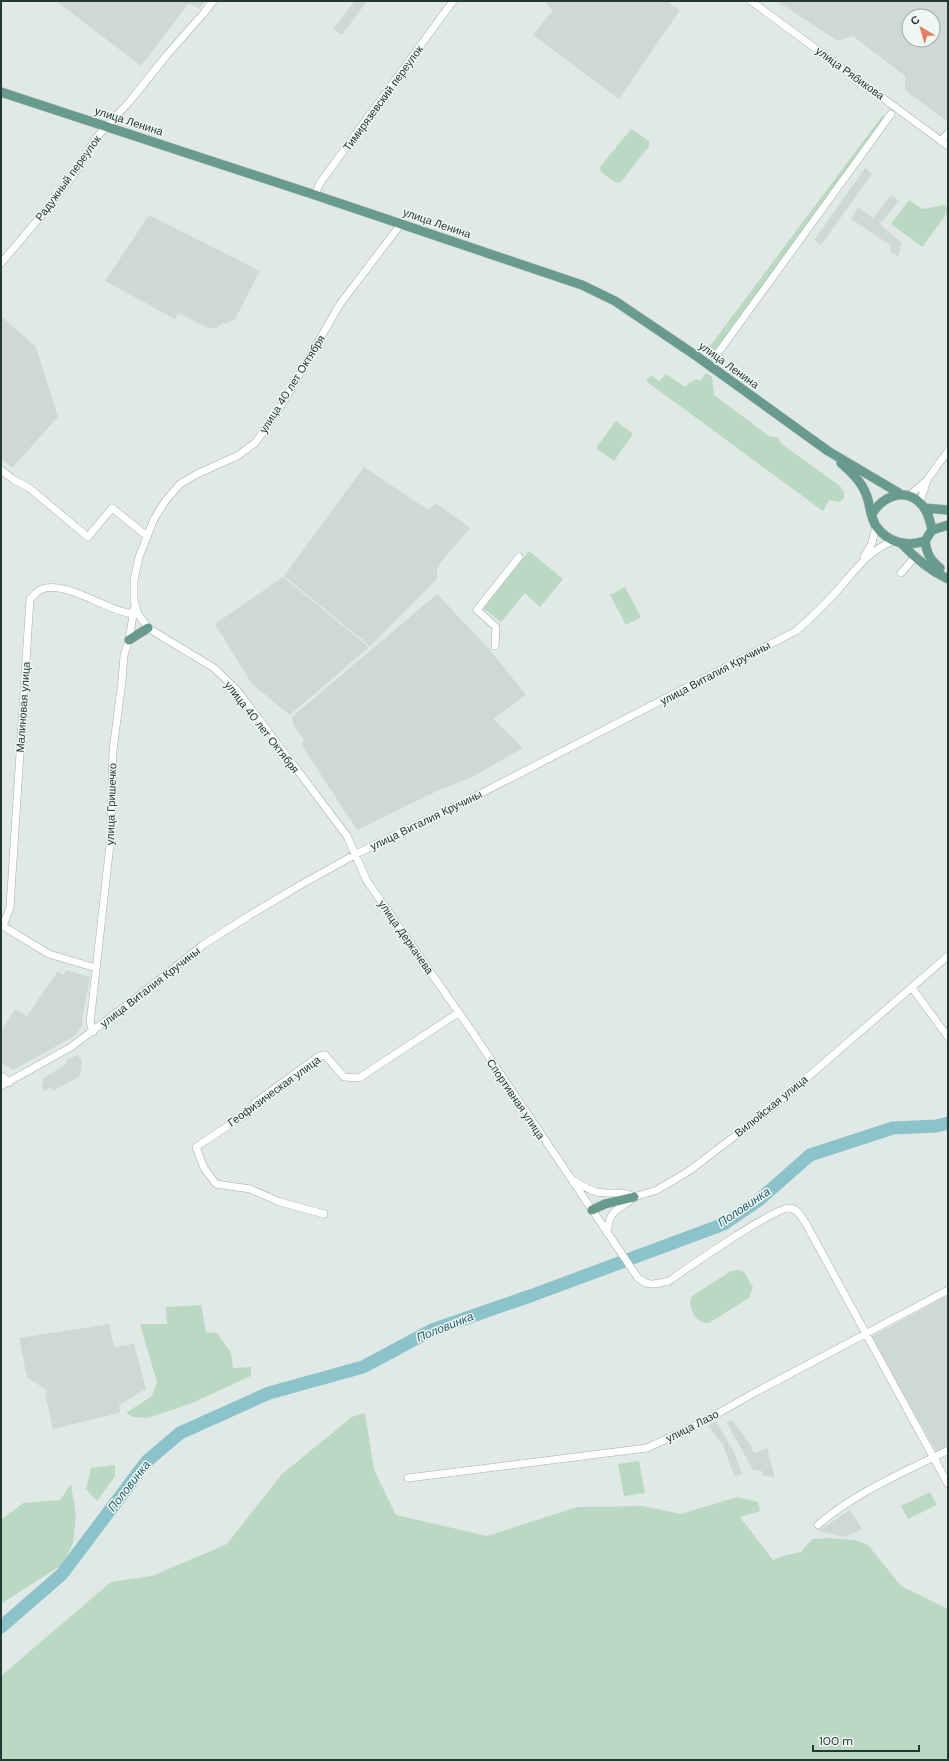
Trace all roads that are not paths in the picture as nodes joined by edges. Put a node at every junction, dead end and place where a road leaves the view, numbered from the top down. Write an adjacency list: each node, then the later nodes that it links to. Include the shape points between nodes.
1 (212, 1): 6 (street, Радужный переулок)
2 (453, 1): 10 (street, Тимирязевский переулок, via 320,184)
3 (751, 1): 8 (street, улица Рябикова)
4 (1, 92): 6 (main road, улица Ленина)
5 (890, 114): 13 (street)
6 (106, 127): 10 (main road, улица Ленина); 12 (street, Радужный переулок, via 96,138 72,177)
7 (948, 133): 8 (street)
8 (942, 141): 9 (street, улица Рябикова)
9 (948, 146)
10 (315, 195): 11 (main road, улица Ленина)
11 (401, 224): 14 (main road, улица Ленина, via 582,285 615,301); 25 (street, улица 40 лет Октября, via 340,304 281,406 256,442 239,455 180,484 162,506)
12 (1, 263)
13 (715, 357)
14 (828, 451): 18 (main road, улица Ленина); 21 (main road, улица Ленина, via 857,477 866,493)
15 (948, 451): 17 (street)
16 (1, 470): 25 (street, via 28,487 88,537 112,508)
17 (927, 480): 18 (street); 19 (street)
18 (904, 494): 19 (main road); 21 (main road, via 882,501)
19 (922, 505): 20 (main road); 24 (main road)
20 (948, 510)
21 (872, 514): 23 (main road)
22 (948, 525): 24 (main road)
23 (876, 526): 27 (main road); 30 (street, улица Виталия Кручины, via 872,543)
24 (932, 530): 26 (main road)
25 (147, 536): 32 (street, улица 40 лет Октября, via 134,580)
26 (925, 541): 27 (main road, via 916,544); 29 (main road, via 932,562 948,579)
27 (898, 543): 29 (main road); 30 (street, улица Виталия Кручины, via 879,548)
28 (519, 557): 36 (street, via 477,610 496,627)
29 (915, 557): 31 (street)
30 (857, 568): 37 (street, улица Виталия Кручины, via 796,631 478,795)
31 (901, 573)
32 (134, 600): 33 (street, улица Гришечко); 34 (street, улица 40 лет Октября, via 138,614)
33 (133, 614): 35 (street, улица Гришечко); 38 (street, Малиновая улица, via 121,612 56,587 40,589 30,599 10,907)
34 (148, 628): 35 (main road); 37 (street, улица 40 лет Октября, via 214,668 237,690 347,836)
35 (129, 640): 40 (street, улица Гришечко, via 124,655 113,750 112,828)
36 (495, 646)
37 (356, 854): 42 (street, улица Деркачева, via 367,881); 43 (street, улица Виталия Кручины, via 203,945)
38 (2, 926): 40 (street, Малиновая улица, via 49,954)
39 (948, 956): 41 (street, Вилюйская улица)
40 (96, 968): 43 (street, улица Гришечко, via 90,1022)
41 (912, 988): 44 (street); 49 (street, Вилюйская улица, via 773,1107 689,1171 657,1190)
42 (460, 1016): 48 (street, Спортивная улица); 51 (street, Геофизическая улица, via 359,1078 344,1077 325,1055 319,1056 256,1102 249,1112 196,1147 204,1168 216,1184 250,1188 280,1202)
43 (93, 1032): 46 (street, улица Виталия Кручины)
44 (948, 1037)
45 (1, 1076): 46 (street)
46 (10, 1082): 47 (street, улица Виталия Кручины)
47 (1, 1086)
48 (572, 1180): 49 (street, Вилюйская улица, via 594,1191 610,1194 624,1192); 50 (street, Спортивная улица)
49 (634, 1197): 50 (main road); 52 (street, via 616,1209 609,1220)
50 (592, 1210): 52 (street, Спортивная улица)
51 (324, 1214)
52 (609, 1235): 54 (street, Спортивная улица, via 638,1278 645,1284 653,1285 669,1281 762,1219 783,1208 794,1209 805,1222)
53 (948, 1290): 54 (street, улица Лазо)
54 (866, 1333): 56 (street); 57 (street, улица Лазо, via 701,1423 647,1448)
55 (948, 1450): 56 (street)
56 (934, 1458): 58 (street); 59 (street, via 849,1501)
57 (408, 1478)
58 (948, 1484)
59 (818, 1524)

